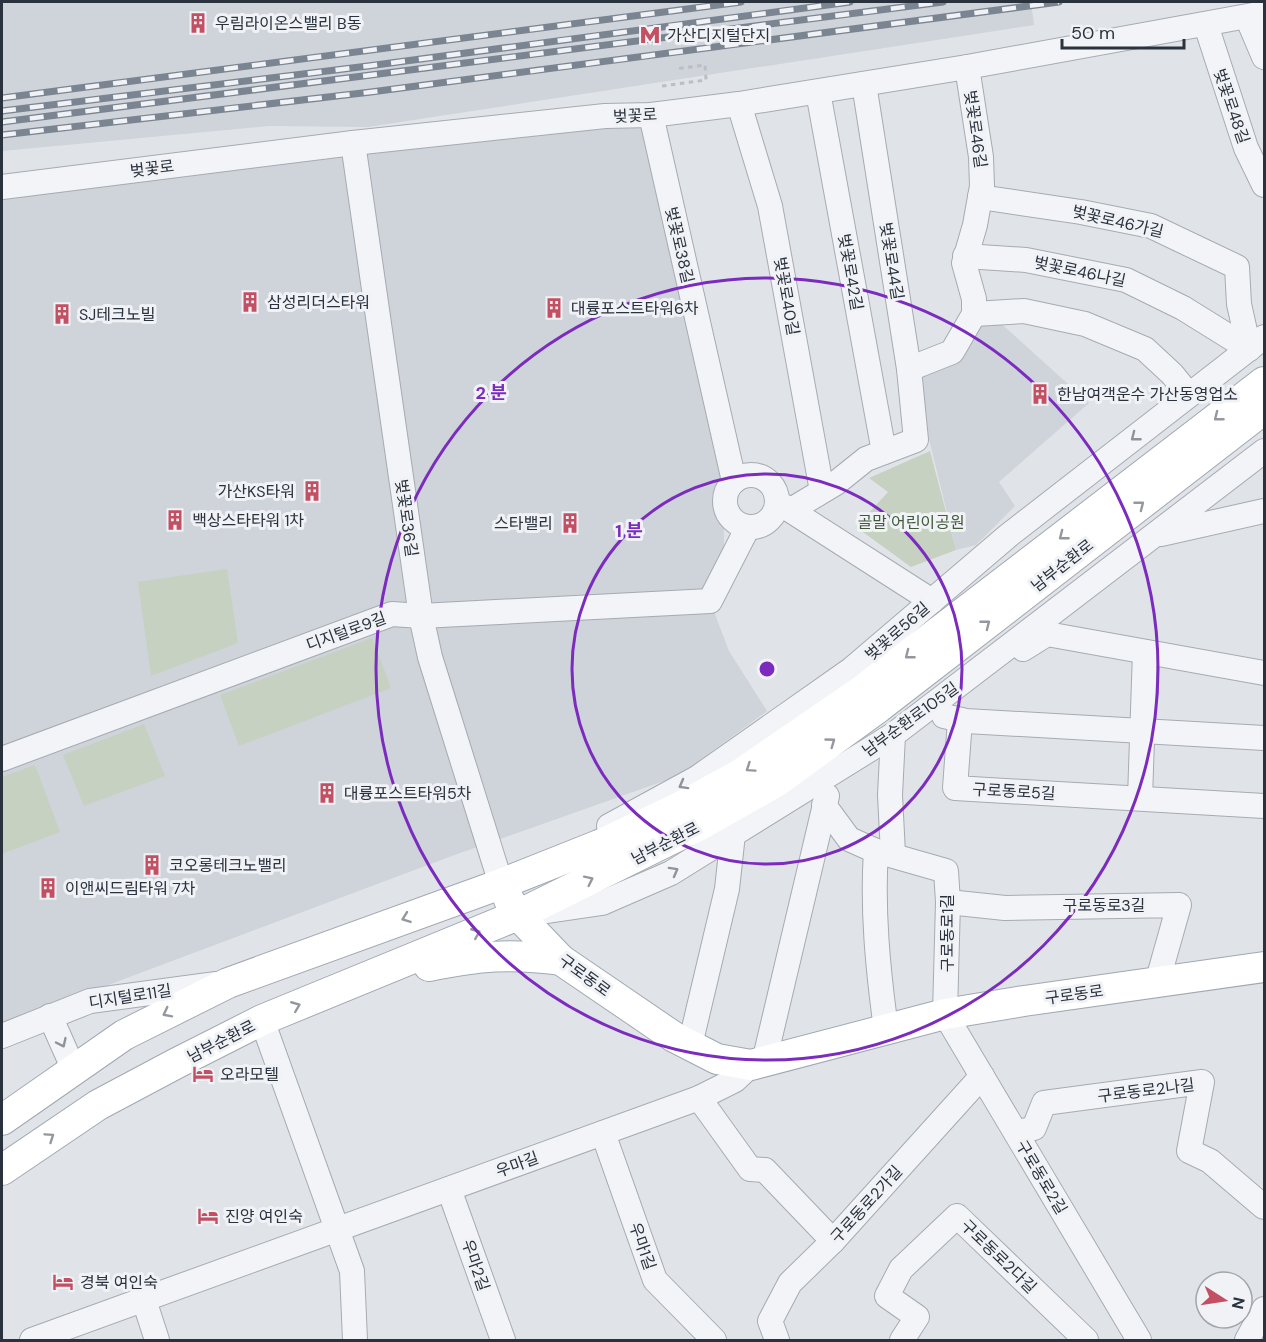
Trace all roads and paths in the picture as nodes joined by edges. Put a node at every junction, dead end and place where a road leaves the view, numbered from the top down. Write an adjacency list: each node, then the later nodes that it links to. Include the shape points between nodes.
1 (1256, 15): 2 (street, 벚꽃로); 3 (street)
2 (1206, 25): 4 (street, 벚꽃로); 12 (street, 벚꽃로48길, via 1246,148)
3 (1264, 57)
4 (967, 67): 6 (street, 벚꽃로); 14 (street, 벚꽃로46길, via 981,157)
5 (675, 69): 7 (path, via 705,65 706,80)
6 (864, 84): 8 (street, 벚꽃로); 18 (street, 벚꽃로44길)
7 (662, 86)
8 (818, 92): 9 (street, 벚꽃로); 23 (street, 벚꽃로42길)
9 (740, 104): 10 (street, 벚꽃로); 25 (street, 벚꽃로40길, via 770,206)
10 (651, 115): 11 (street, 벚꽃로, via 605,116); 24 (street, 벚꽃로38길)
11 (353, 143): 13 (street, 벚꽃로); 31 (street, 벚꽃로36길)
12 (1264, 185)
13 (2, 187)
14 (980, 197): 15 (street, 벚꽃로46길); 17 (street, 벚꽃로46가길, via 1151,226 1237,267 1239,304)
15 (965, 256): 16 (street, 벚꽃로46길); 17 (street, 벚꽃로46나길, via 1026,260 1126,280)
16 (974, 314): 18 (street, via 952,352); 20 (street, via 1024,311 1085,324 1145,349)
17 (1257, 343): 20 (street, 벚꽃로56길)
18 (909, 369): 23 (street, 벚꽃로44길, via 916,440)
19 (1264, 382): 47 (main road, 남부순환로, one-way to 47, via 864,689 739,775 599,845)
20 (1189, 396): 30 (street, 벚꽃로56길, one-way to 30, via 1005,527)
21 (1264, 409): 49 (main road, 남부순환로, one-way to 21, via 700,825 776,782)
22 (1264, 451): 29 (street, 남부순환로105길)
23 (884, 452): 25 (street, via 866,459)
24 (734, 480): 26 (street, via 750,474 759,476 772,486); 28 (street, 벚꽃로38길, via 726,494 726,510 736,523)
25 (822, 491): 26 (street)
26 (784, 506): 28 (street, via 775,510 765,524); 30 (street)
27 (1264, 511): 29 (street)
28 (748, 527): 31 (street, 디지털로9길, via 710,601)
29 (1154, 536): 34 (street, 남부순환로105길)
30 (932, 601): 47 (street, 벚꽃로56길, one-way to 47, via 852,669 697,778)
31 (421, 616): 40 (street, 디지털로9길, via 392,614 365,622); 47 (street, 벚꽃로36길, via 430,657)
32 (1145, 651): 33 (street); 34 (street, via 1047,633 993,672 982,678); 37 (street)
33 (1264, 673)
34 (972, 674): 35 (street, 남부순환로105길)
35 (923, 712): 36 (street); 38 (street, 남부순환로105길)
36 (960, 720): 37 (street); 42 (street, 구로동로5길, via 956,788)
37 (1142, 731): 39 (street); 42 (street)
38 (893, 735): 41 (street, 남부순환로105길); 46 (street)
39 (1264, 738)
40 (2, 759)
41 (832, 773): 43 (street); 45 (street, 남부순환로105길)
42 (1140, 798): 44 (street, 구로동로5길)
43 (824, 805): 46 (street, 구로동로1길, via 849,839); 61 (street)
44 (1264, 806)
45 (733, 834): 49 (street, 남부순환로105길, one-way to 45, via 602,903 671,873); 60 (street, via 727,889)
46 (885, 852): 48 (street, 구로동로1길, via 946,871); 58 (street, via 874,879 877,962)
47 (501, 884): 49 (main road, 구로동로); 54 (main road, 남부순환로, one-way to 54)
48 (948, 902): 53 (street, 구로동로3길, via 1005,908 1179,905); 55 (street, 구로동로1길)
49 (518, 915): 50 (main road, 구로동로); 52 (main road, 남부순환로, one-way to 49)
50 (561, 960): 52 (main road, via 488,955); 60 (main road, 구로동로)
51 (1264, 967): 53 (main road, 구로동로)
52 (359, 981): 57 (main road, 남부순환로, one-way to 52)
53 (1157, 982): 55 (main road, 구로동로)
54 (228, 983): 56 (street, 디지털로11길, via 90,1001); 62 (main road, 남부순환로, one-way to 62, via 124,1035)
55 (945, 1014): 58 (main road, 구로동로); 63 (street, 구로동로2길)
56 (50, 1016): 59 (street, 디지털로11길); 62 (street, one-way to 62)
57 (262, 1020): 68 (main road, 남부순환로, one-way to 57, via 98,1105); 71 (street)
58 (886, 1029): 61 (main road, 구로동로)
59 (2, 1036)
60 (690, 1045): 61 (main road, 구로동로, via 717,1059)
61 (757, 1064): 64 (street, 우마길, via 717,1092)
62 (75, 1070): 65 (main road, 남부순환로)
63 (982, 1076): 67 (street, 구로동로2길); 72 (street, 구로동로2가길)
64 (699, 1098): 66 (street, 우마길); 72 (street, via 750,1169 765,1170)
65 (2, 1120)
66 (603, 1133): 69 (street, 우마길); 80 (street, 우마1길, via 655,1280)
67 (1016, 1133): 70 (street, 구로동로2나길, via 1034,1128 1044,1103 1203,1082 1189,1151 1210,1161); 75 (street, 구로동로2길)
68 (2, 1170)
69 (449, 1189): 71 (street, 우마길); 79 (street, 우마2길)
70 (1264, 1207)
71 (335, 1230): 73 (street, 우마길); 78 (street, via 352,1271)
72 (832, 1241): 81 (street, 구로동로2가길, via 790,1283 770,1321)
73 (144, 1300): 76 (street, 우마길); 77 (street)
74 (1264, 1309): 84 (street)
75 (1133, 1338)
76 (32, 1341)
77 (157, 1341)
78 (355, 1341)
79 (503, 1341)
80 (714, 1341)
81 (777, 1341)
82 (902, 1341): 83 (street, 구로동로2다길, via 917,1317 887,1296 902,1269 957,1216)
83 (1086, 1341)
84 (1247, 1341)

